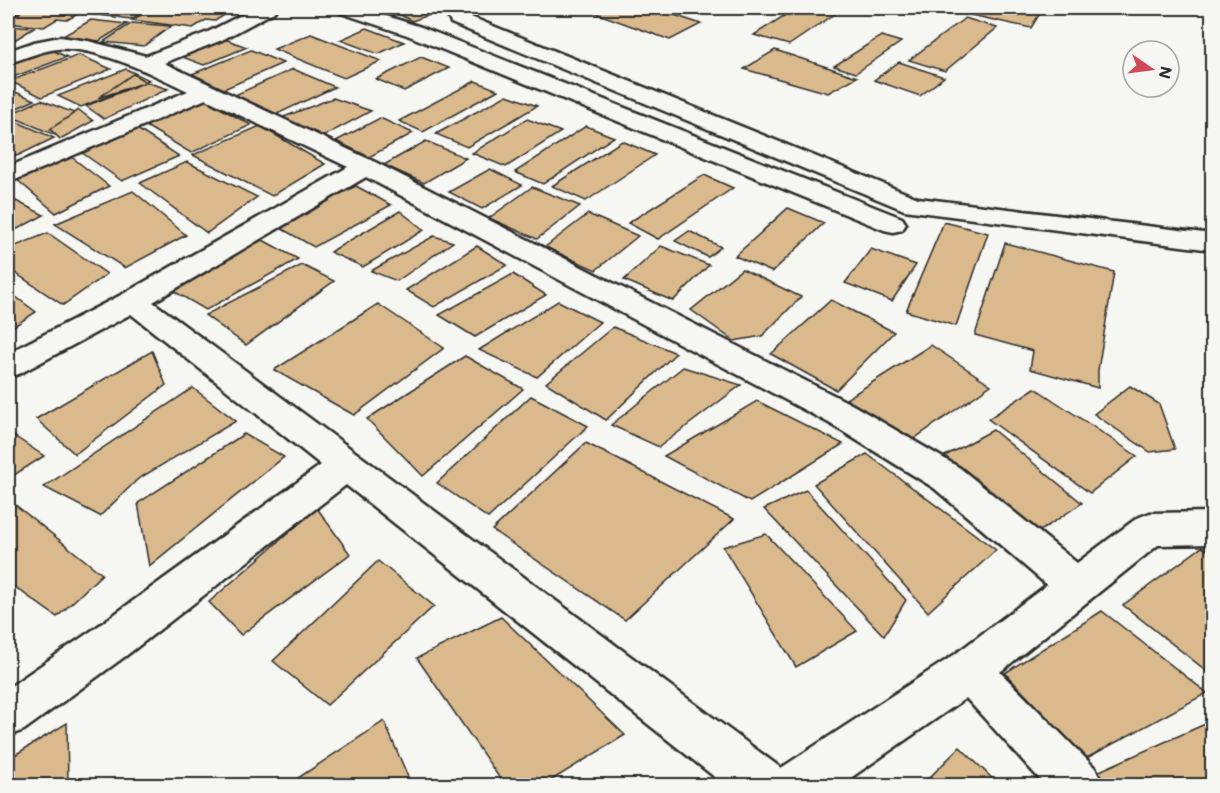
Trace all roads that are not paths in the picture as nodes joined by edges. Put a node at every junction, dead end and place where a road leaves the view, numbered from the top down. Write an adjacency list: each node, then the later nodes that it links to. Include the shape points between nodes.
1 (12, 8): 5 (street)
2 (268, 8): 7 (street, via 214,36)
3 (344, 8): 11 (street, via 414,31)
4 (453, 8): 12 (street, via 458,19 913,205)
5 (8, 10)
6 (8, 57): 7 (street, via 60,43)
7 (147, 63): 8 (street)
8 (206, 91): 9 (street); 10 (street)
9 (366, 167): 13 (street); 17 (street, via 841,414 947,478)
10 (8, 176)
11 (894, 224)
12 (1212, 242)
13 (133, 301): 14 (street); 15 (street)
14 (8, 366)
15 (347, 465): 19 (street); 20 (street)
16 (1212, 528): 17 (street, via 1150,529)
17 (1076, 586): 18 (street)
18 (969, 670): 21 (street); 22 (street)
19 (8, 714)
20 (765, 786)
21 (797, 786)
22 (1078, 786)

